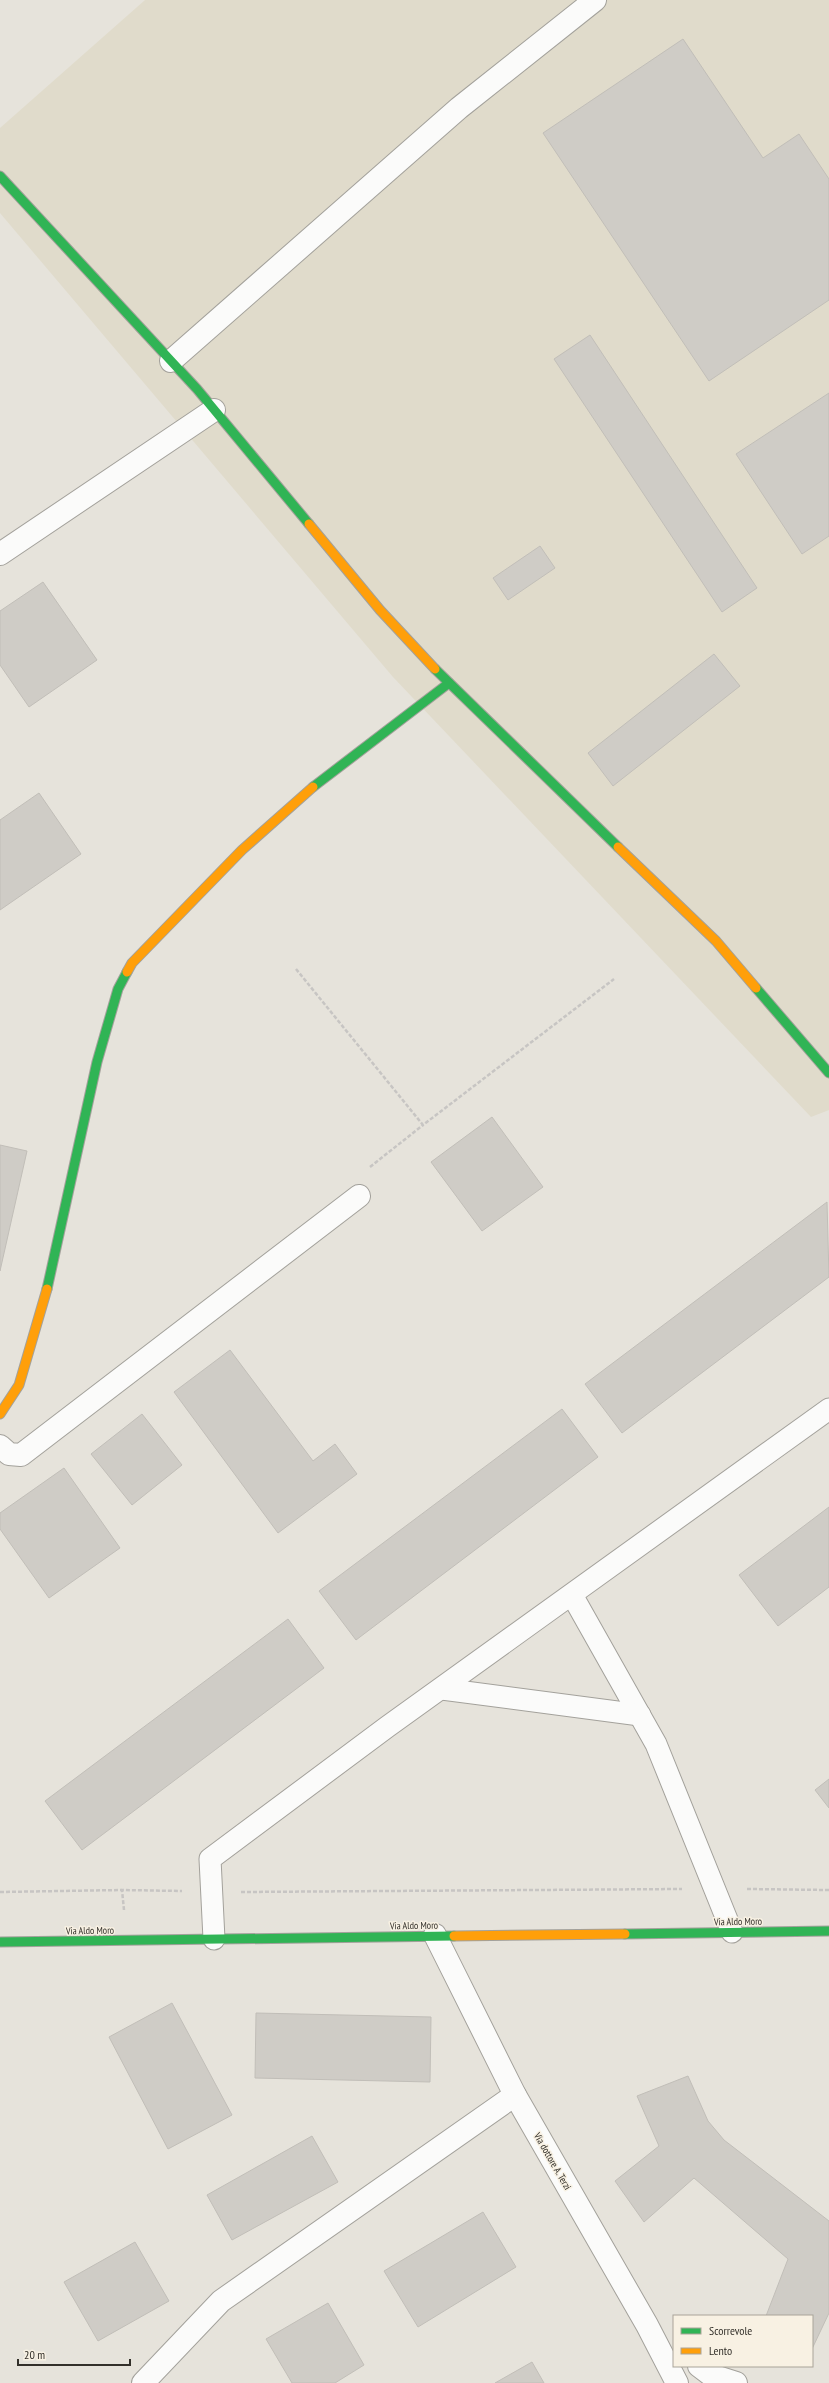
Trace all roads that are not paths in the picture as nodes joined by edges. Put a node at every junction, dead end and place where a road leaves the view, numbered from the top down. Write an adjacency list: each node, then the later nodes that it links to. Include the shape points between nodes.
1 (595, 0): 3 (street, via 459,108)
2 (0, 176): 3 (street)
3 (171, 361): 4 (street)
4 (214, 410): 5 (street); 6 (street, via 380,610)
5 (0, 554)
6 (449, 683): 7 (street, via 716,941); 10 (street, via 299,798 242,850 132,963 118,989 97,1062 42,1310 19,1385)
7 (829, 1073)
8 (359, 1196): 11 (street, via 22,1454 9,1454)
9 (829, 1409): 12 (lane)
10 (0, 1414)
11 (0, 1446)
12 (572, 1595): 13 (lane); 14 (lane)
13 (442, 1689): 14 (lane); 18 (lane, via 210,1859)
14 (640, 1715): 16 (lane, via 656,1744)
15 (829, 1931): 16 (street, Via Aldo Moro)
16 (732, 1932): 17 (street, Via Aldo Moro)
17 (434, 1935): 18 (street, Via Aldo Moro); 20 (street, Via dottore A. Terzi)
18 (214, 1939): 19 (street, Via Aldo Moro)
19 (0, 1942)
20 (515, 2095): 21 (street, Via dottore A. Terzi); 24 (street, via 221,2301)
21 (647, 2325): 22 (street); 25 (street, Via dottore A. Terzi)
22 (673, 2345)
23 (701, 2367): 26 (street, via 711,2375)
24 (143, 2383)
25 (677, 2383)
26 (736, 2383)

